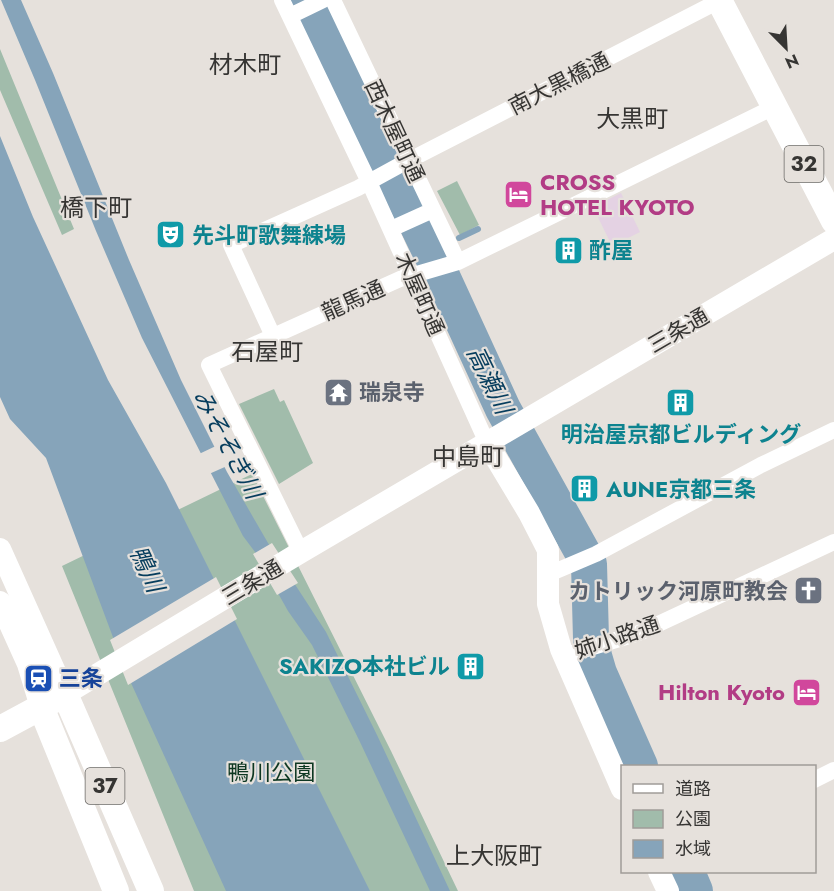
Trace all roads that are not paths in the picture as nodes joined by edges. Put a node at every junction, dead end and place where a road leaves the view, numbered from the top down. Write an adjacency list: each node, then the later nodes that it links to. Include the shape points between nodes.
1 (282, 0): 4 (street, 木屋町通)
2 (326, 0): 4 (street); 6 (street, 西木屋町通)
3 (719, 1): 5 (main road, 32); 6 (street, 南大黒橋通)
4 (295, 14): 7 (street, 木屋町通)
5 (774, 106): 9 (main road, 32); 12 (street)
6 (405, 163): 7 (street, 南大黒橋通); 8 (street, 西木屋町通)
7 (376, 178): 10 (street, 木屋町通); 14 (street, via 231,245)
8 (428, 212): 10 (street); 12 (street, 西木屋町通)
9 (834, 222)
10 (397, 226): 13 (street, 木屋町通)
11 (834, 239): 16 (street, 三条通)
12 (453, 263): 13 (street, 龍馬通)
13 (419, 273): 14 (street, 龍馬通); 16 (street, 木屋町通)
14 (273, 336): 19 (street, 龍馬通, via 209,365)
15 (834, 430): 20 (street, via 760,465 596,554)
16 (495, 438): 19 (street, 三条通); 20 (street, 木屋町通, via 549,550)
17 (834, 542): 22 (street, 姉小路通, via 639,633)
18 (0, 549): 23 (street)
19 (295, 556): 23 (street, 三条通)
20 (549, 574): 22 (street, 木屋町通, via 548,604)
21 (0, 602): 24 (street, via 28,664)
22 (571, 653): 28 (street, 木屋町通)
23 (65, 694): 24 (main road, 三条通); 31 (main road, 37)
24 (41, 707): 25 (main road, 三条通); 30 (main road, 37)
25 (0, 729)
26 (834, 770): 27 (street)
27 (816, 779)
28 (621, 786)
29 (659, 873): 32 (street)
30 (116, 891)
31 (151, 891)
32 (668, 891)

